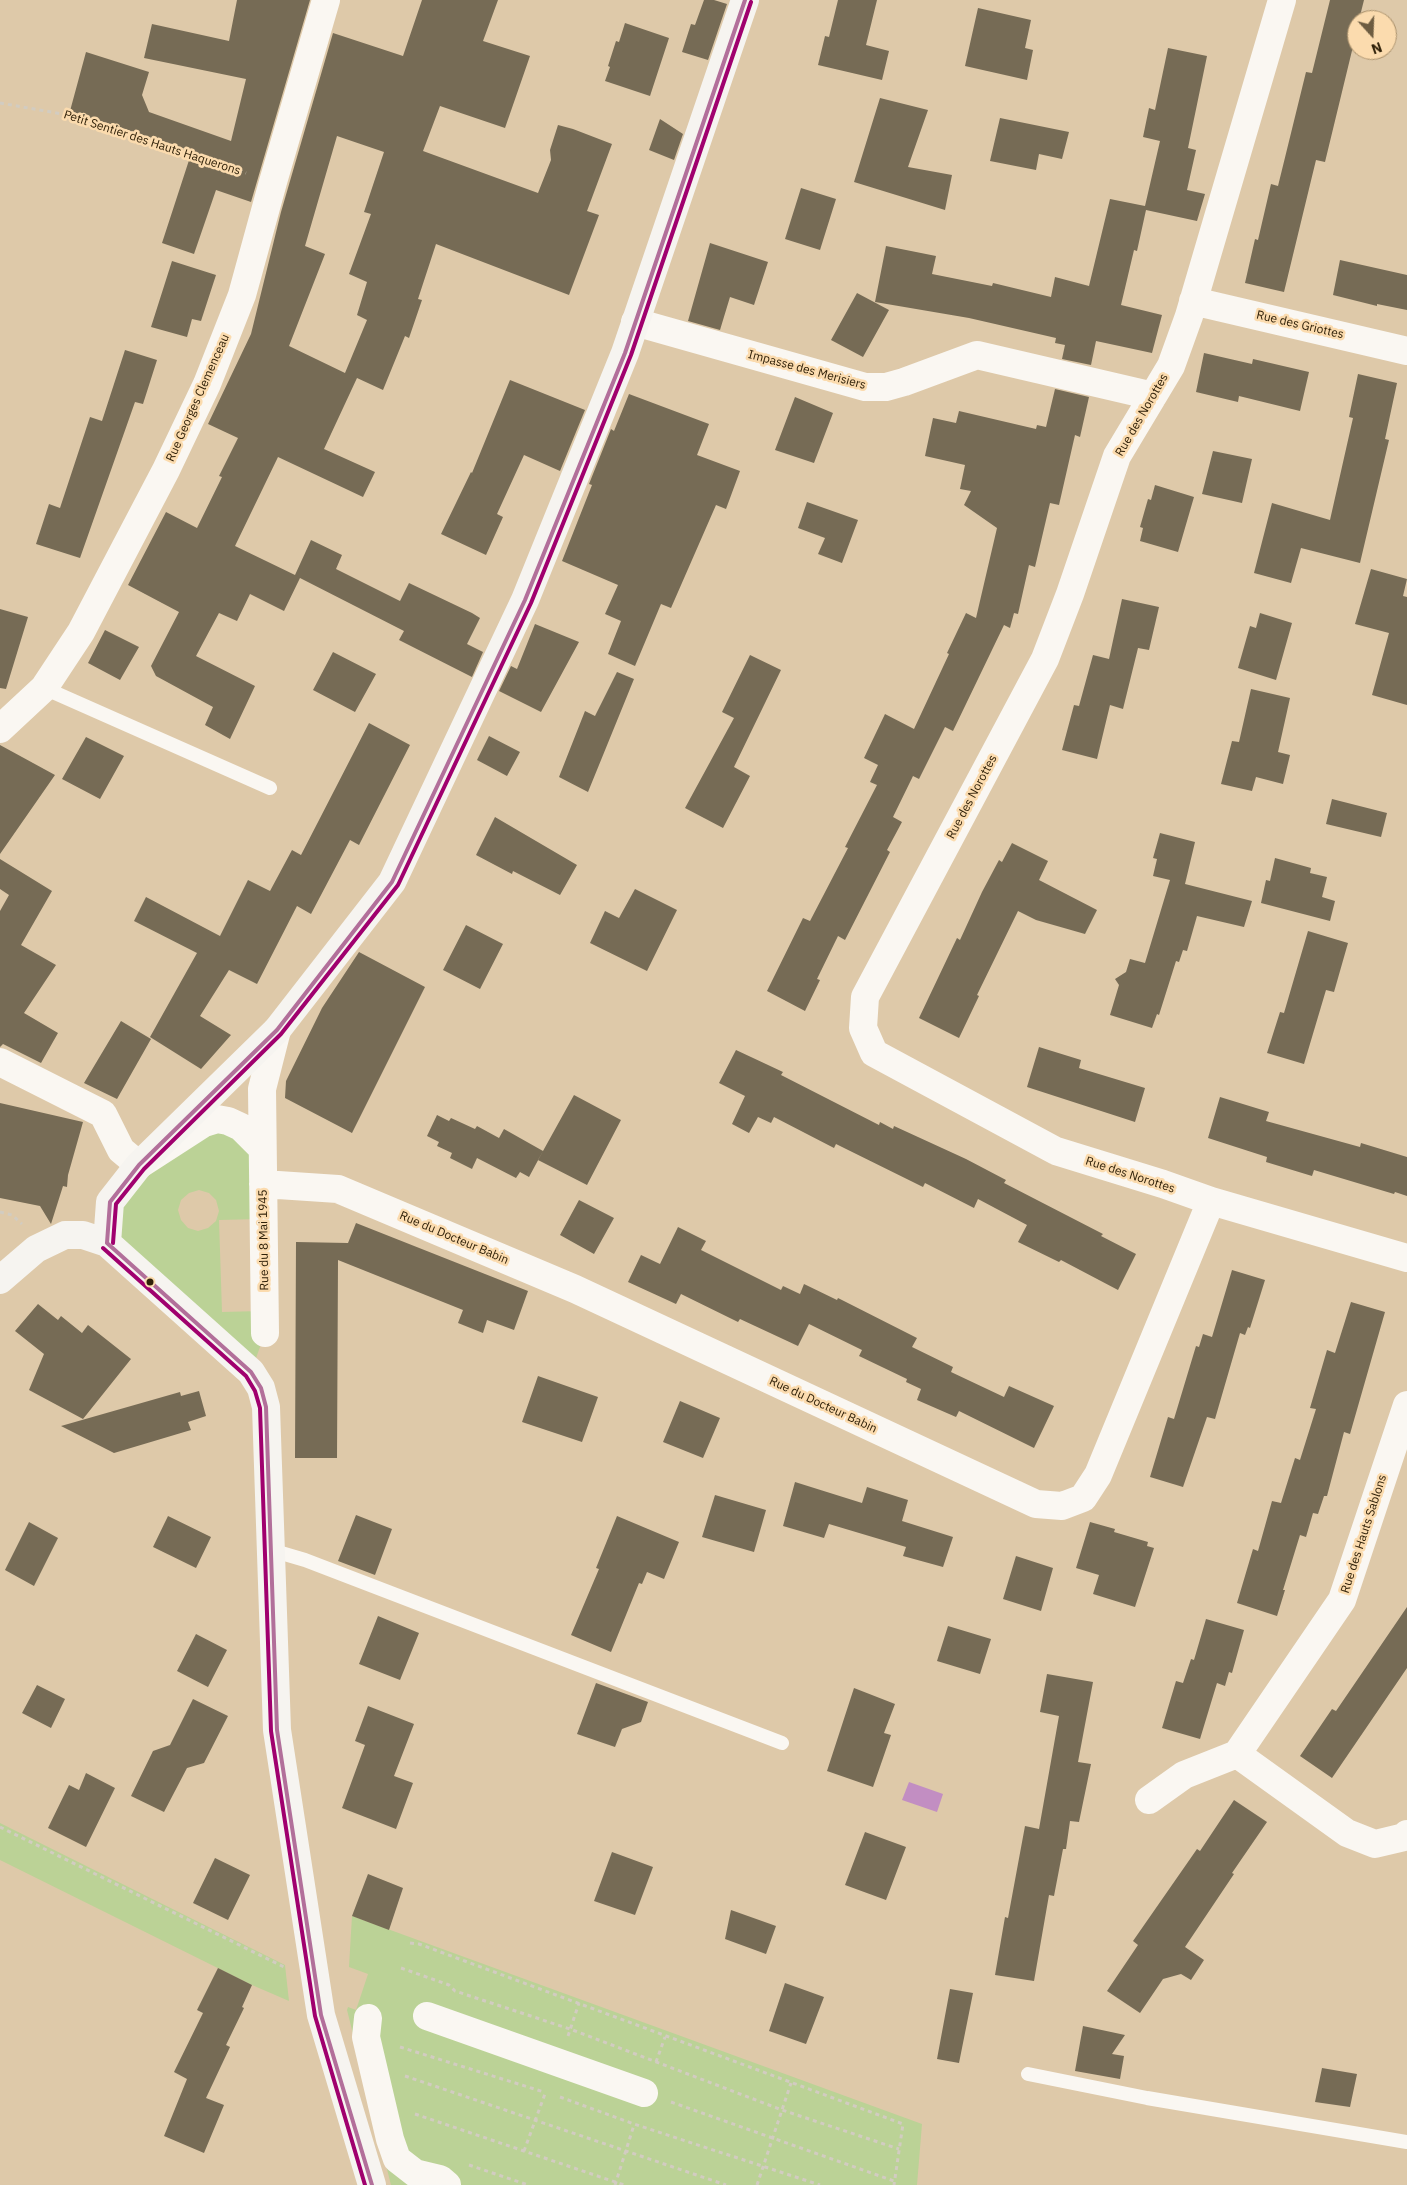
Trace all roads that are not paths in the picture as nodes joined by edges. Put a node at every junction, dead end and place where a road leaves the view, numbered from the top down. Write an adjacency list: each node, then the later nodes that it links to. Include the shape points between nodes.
1 (326, 0): 8 (street, Rue Georges Clemenceau, via 242,295 207,384 81,632)
2 (744, 0): 5 (street)
3 (1282, 0): 4 (street, Rue des Norottes)
4 (1192, 301): 6 (street, Rue des Griottes); 7 (street, Rue des Norottes, via 1171,366)
5 (635, 322): 7 (street, Impasse des Merisiers, via 865,387 886,387 904,382 977,355); 11 (street, via 525,600 392,882)
6 (1407, 351)
7 (1153, 396): 16 (street, Rue des Norottes, via 1117,456 1045,659 865,997 863,1028 874,1054 1056,1151)
8 (44, 688): 9 (street, Rue Georges Clemenceau); 10 (lane)
9 (0, 729)
10 (270, 788)
11 (277, 1030): 13 (street, Rue du 8 Mai 1945, via 262,1089); 14 (street)
12 (0, 1062): 14 (street, via 103,1114 121,1150)
13 (262, 1148): 14 (street, via 241,1127 228,1120 217,1119 204,1123); 15 (street, Rue du 8 Mai 1945)
14 (139, 1165): 17 (street, via 110,1202)
15 (263, 1184): 16 (street, Rue du Docteur Babin, via 338,1189 575,1289 1036,1504 1062,1506 1083,1498 1098,1475); 20 (street, Rue du 8 Mai 1945)
16 (1211, 1201): 18 (street, Rue des Norottes)
17 (107, 1243): 19 (street, via 83,1235 65,1236 36,1249); 22 (street, via 251,1372 261,1388 266,1407)
18 (1407, 1258)
19 (0, 1280)
20 (265, 1333)
21 (1407, 1405): 24 (street, Rue des Hauts Sablons, via 1342,1600)
22 (271, 1550): 23 (lane, via 305,1560); 32 (street, via 277,1730 321,2015)
23 (782, 1743)
24 (1237, 1754): 25 (street, via 1184,1774); 26 (street, via 1346,1833 1375,1844)
25 (1149, 1800)
26 (1407, 1834)
27 (427, 2016): 30 (street)
28 (367, 2027): 33 (street, via 372,2064 397,2159 415,2173 440,2179)
29 (1028, 2074): 31 (lane)
30 (644, 2093)
31 (1407, 2142)
32 (372, 2185)
33 (447, 2185)

